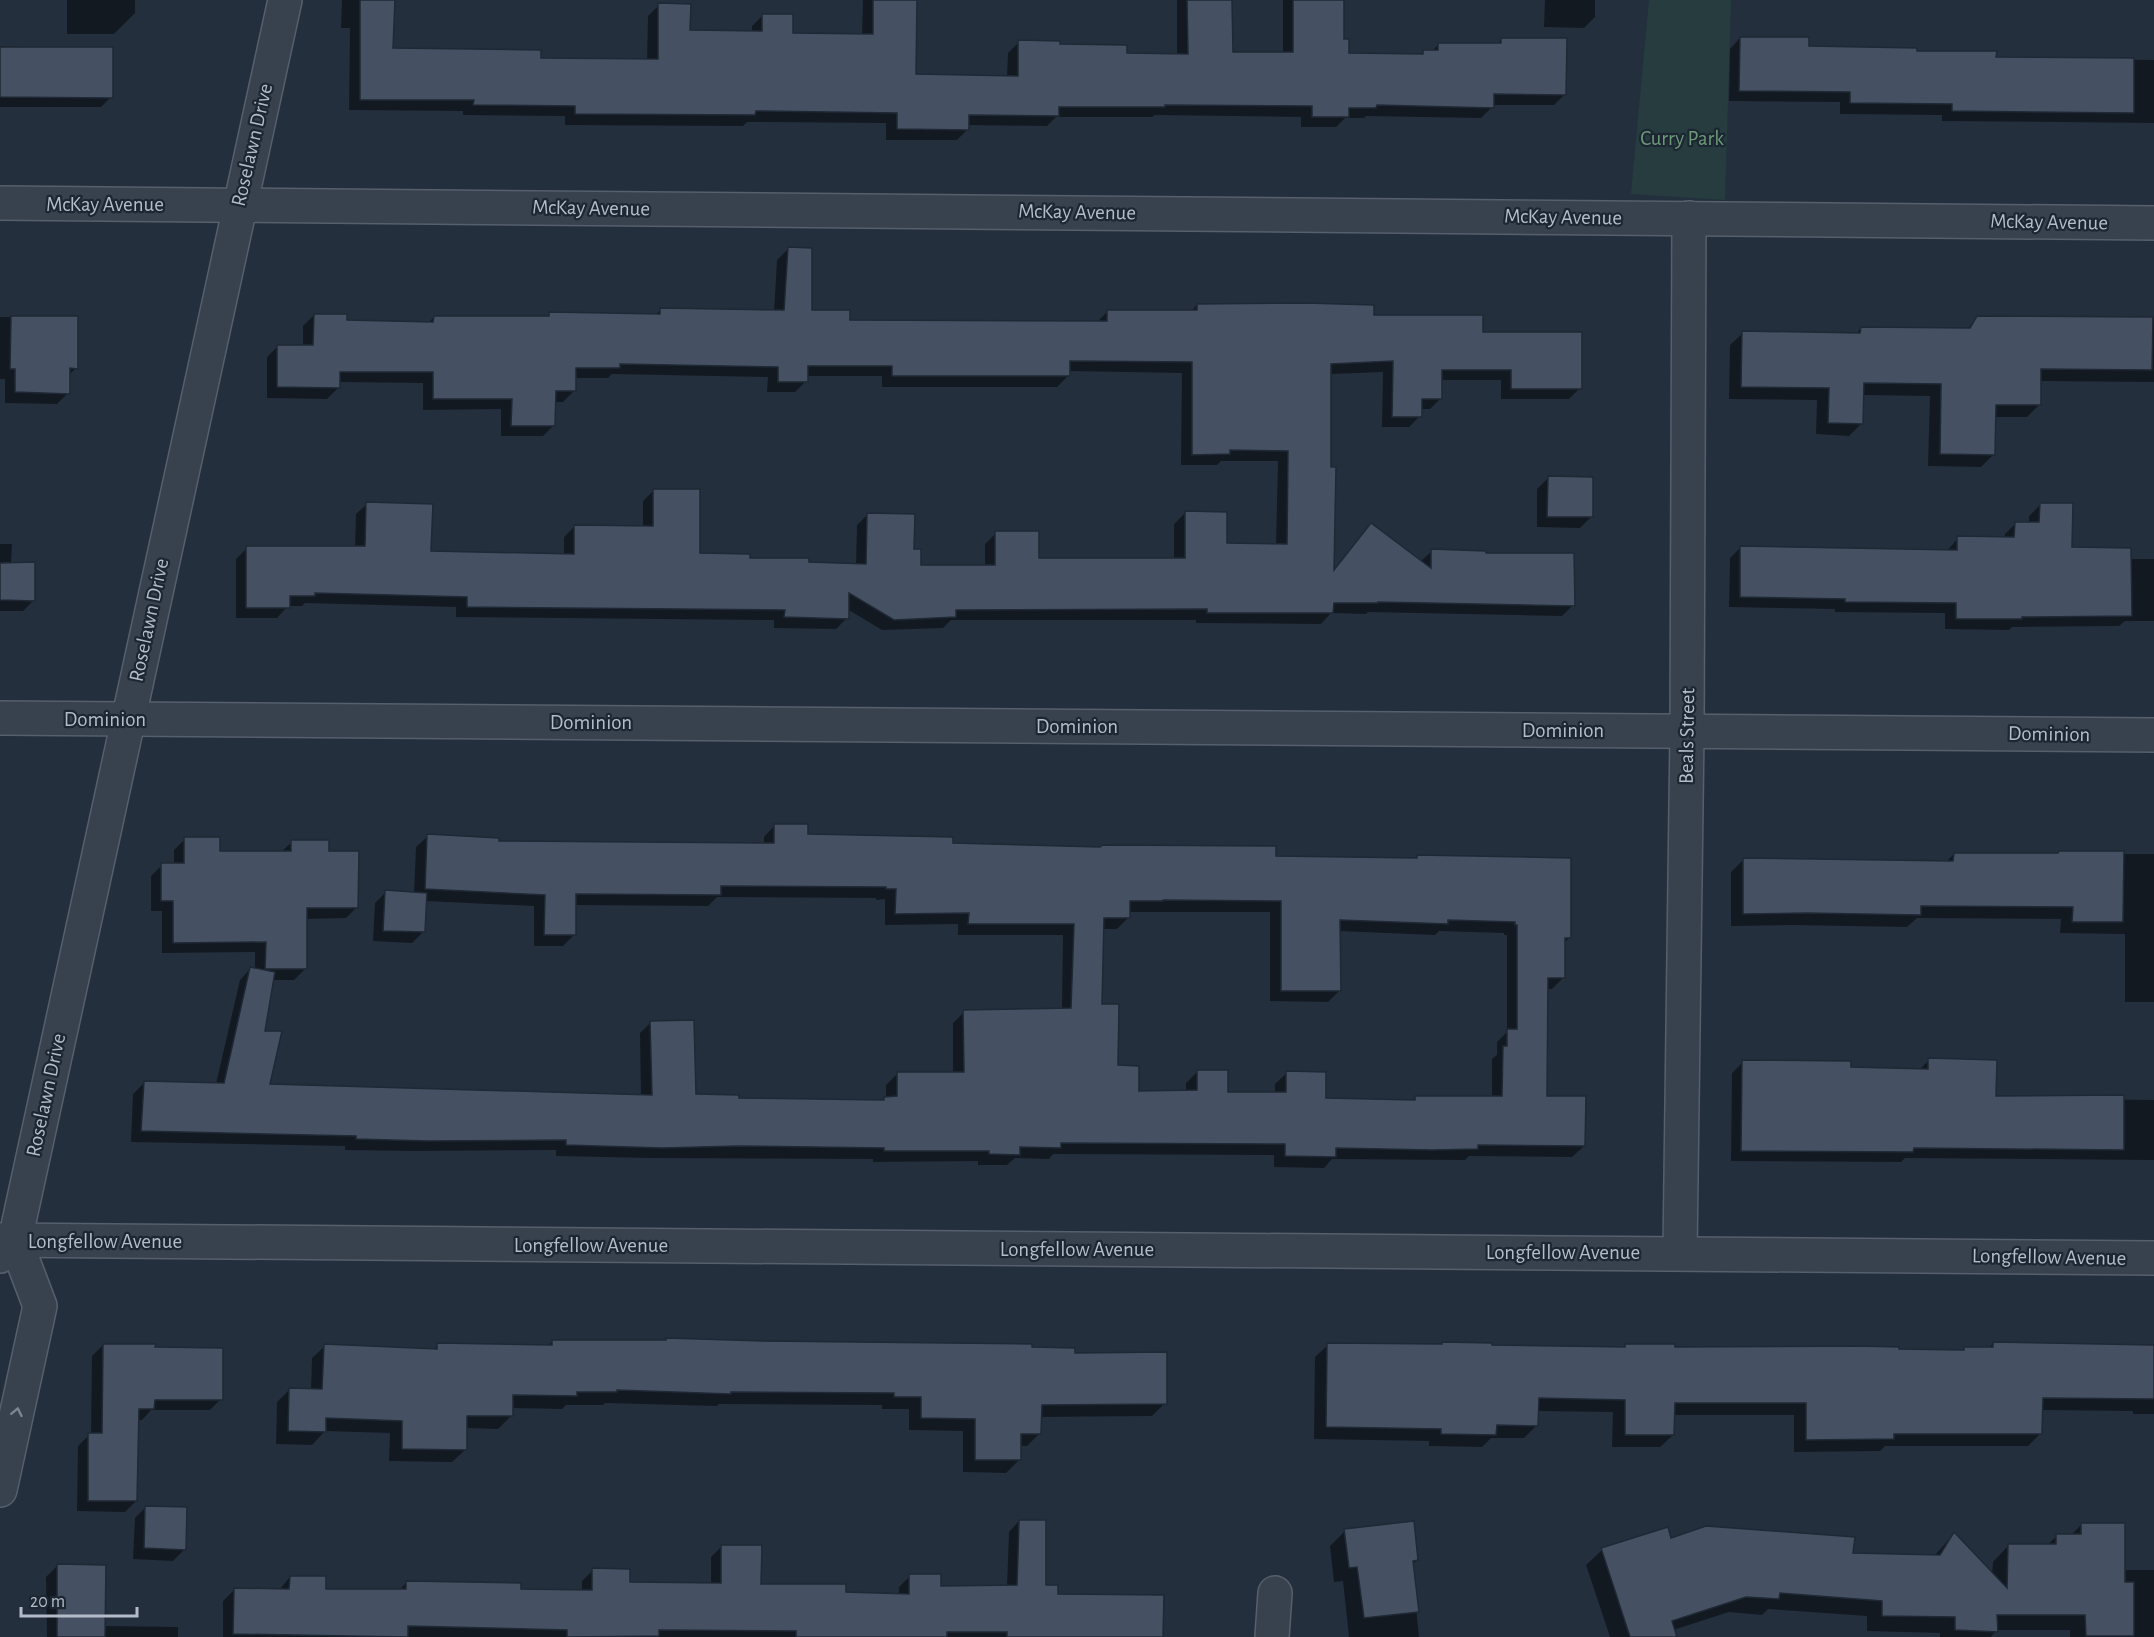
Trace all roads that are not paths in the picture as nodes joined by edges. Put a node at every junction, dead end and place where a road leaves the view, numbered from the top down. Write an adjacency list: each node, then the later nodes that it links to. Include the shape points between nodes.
1 (285, 0): 3 (street, Roselawn Drive)
2 (0, 203): 3 (street, McKay Avenue)
3 (239, 205): 4 (street, McKay Avenue); 7 (street, Roselawn Drive)
4 (1689, 218): 5 (street, McKay Avenue); 8 (street, Beals Street)
5 (2154, 223)
6 (0, 718): 7 (street, Dominion)
7 (127, 719): 8 (street, Dominion); 10 (street, Roselawn Drive)
8 (1687, 731): 9 (street, Dominion); 11 (street, Beals Street)
9 (2154, 735)
10 (5, 1246): 11 (street, Longfellow Avenue); 13 (street, one-way to 10, via 40,1306)
11 (1680, 1253): 12 (street, Longfellow Avenue)
12 (2154, 1258)
13 (0, 1490)
14 (1275, 1593): 15 (street)
15 (1272, 1637)

